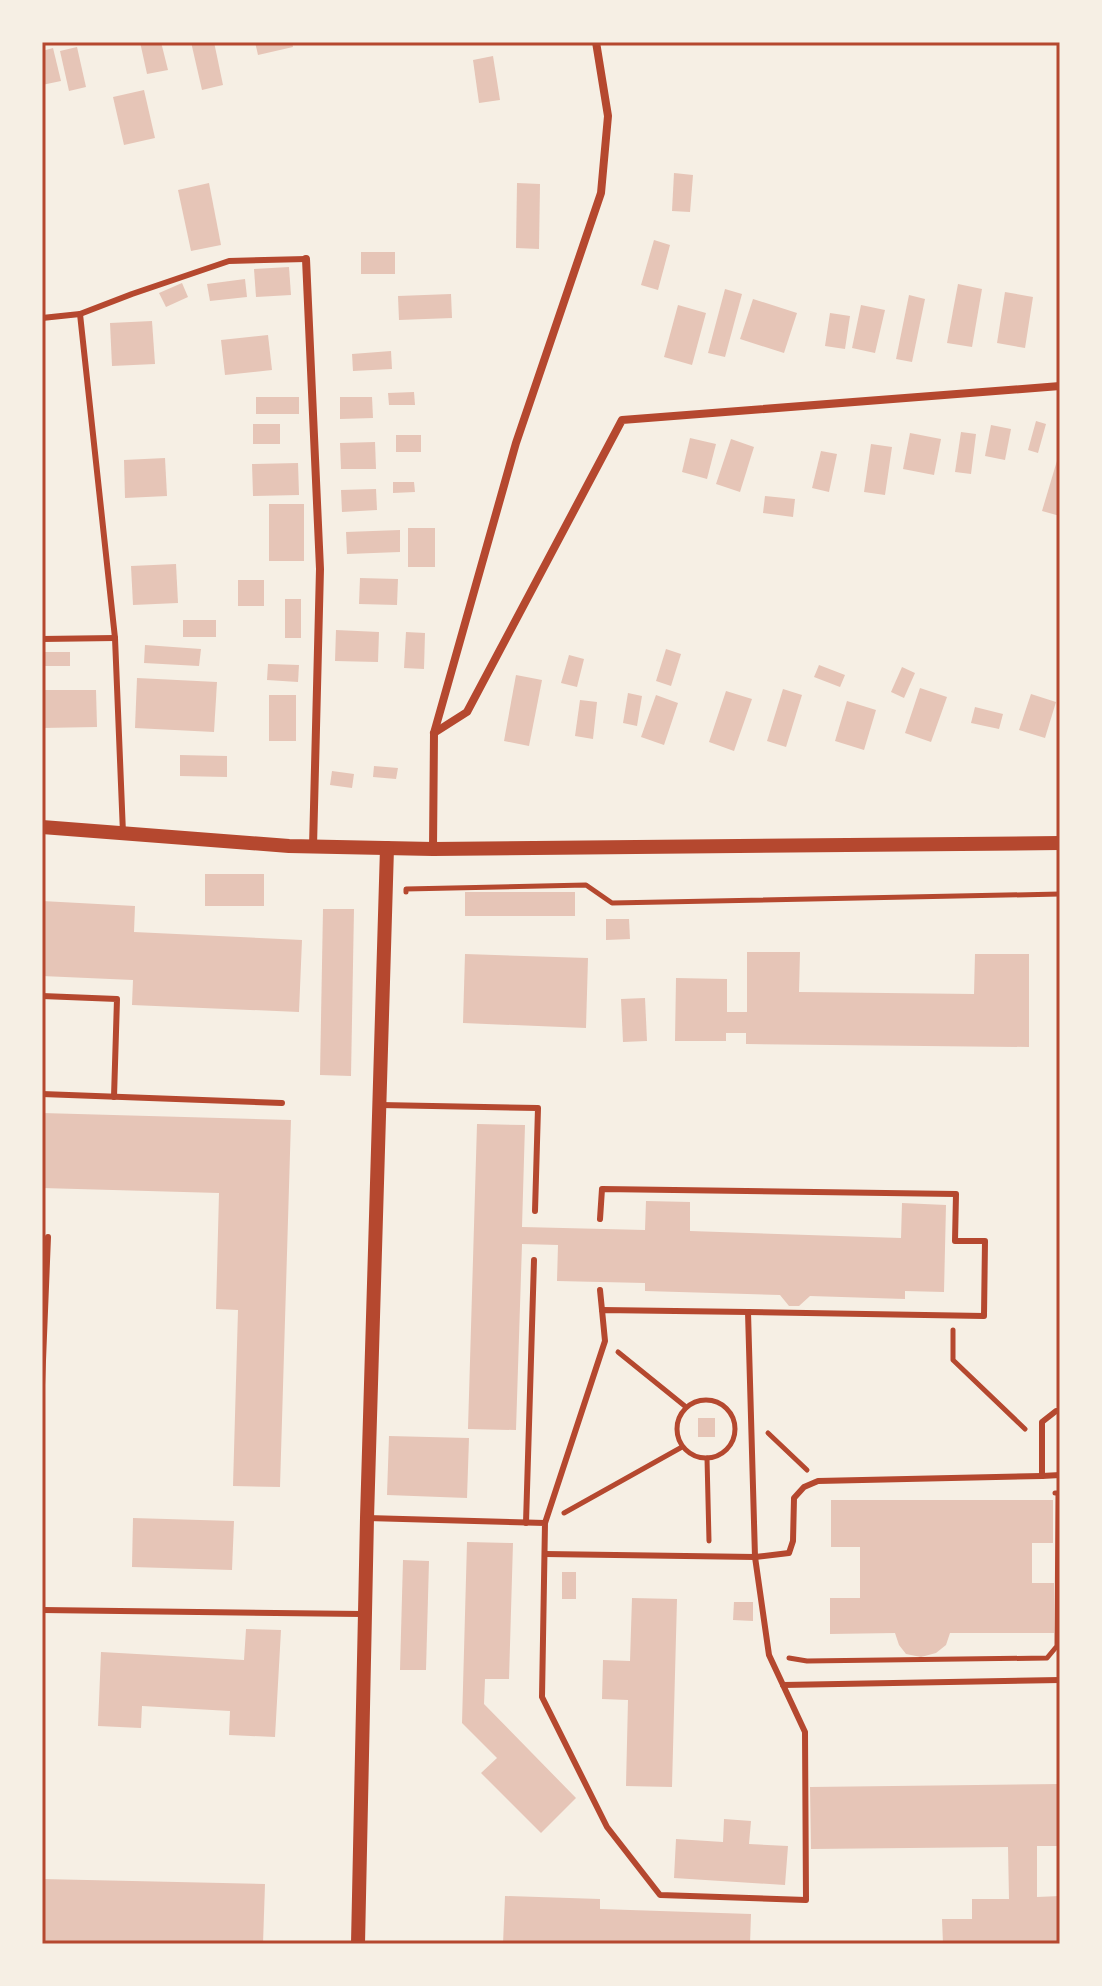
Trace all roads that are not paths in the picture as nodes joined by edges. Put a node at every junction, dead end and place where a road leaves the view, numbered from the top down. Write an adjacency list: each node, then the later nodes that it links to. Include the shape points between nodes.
1 (596, 42): 8 (street, via 608,116 601,193 516,443)
2 (306, 259): 3 (lane, via 229,261); 12 (street, via 320,569)
3 (80, 314): 4 (lane); 6 (lane)
4 (42, 318)
5 (1060, 386): 8 (street, via 622,420 467,712)
6 (115, 638): 7 (lane); 10 (lane)
7 (42, 639)
8 (434, 733): 14 (street)
9 (42, 827): 10 (street)
10 (123, 833): 12 (street)
11 (1060, 843): 14 (street)
12 (313, 847): 13 (street)
13 (387, 848): 14 (street); 19 (street)
14 (433, 849)
15 (42, 996): 17 (lane, via 117,999)
16 (42, 1094): 17 (lane)
17 (114, 1097): 18 (lane)
18 (282, 1103)
19 (380, 1105): 20 (lane, via 538,1108); 31 (street)
20 (535, 1211)
21 (600, 1219): 26 (lane, via 602,1189 956,1194 955,1241 985,1241 984,1316)
22 (48, 1237): 27 (lane)
23 (534, 1260): 32 (lane)
24 (600, 1290): 25 (lane)
25 (602, 1310): 26 (lane); 33 (lane, via 605,1341)
26 (748, 1312): 35 (lane)
27 (42, 1385)
28 (1060, 1411): 30 (lane, via 1042,1422)
29 (1060, 1475): 30 (lane)
30 (1042, 1476): 35 (lane, via 818,1481 794,1498 789,1553)
31 (367, 1518): 32 (lane); 37 (street)
32 (526, 1523): 33 (lane)
33 (545, 1523): 34 (lane)
34 (545, 1554): 35 (lane); 39 (lane, via 542,1697 607,1827 660,1895 806,1900 805,1732)
35 (755, 1557): 39 (lane, via 769,1655)
36 (42, 1610): 37 (lane)
37 (366, 1614): 40 (street)
38 (1060, 1680): 39 (lane)
39 (783, 1685)
40 (358, 1944)

